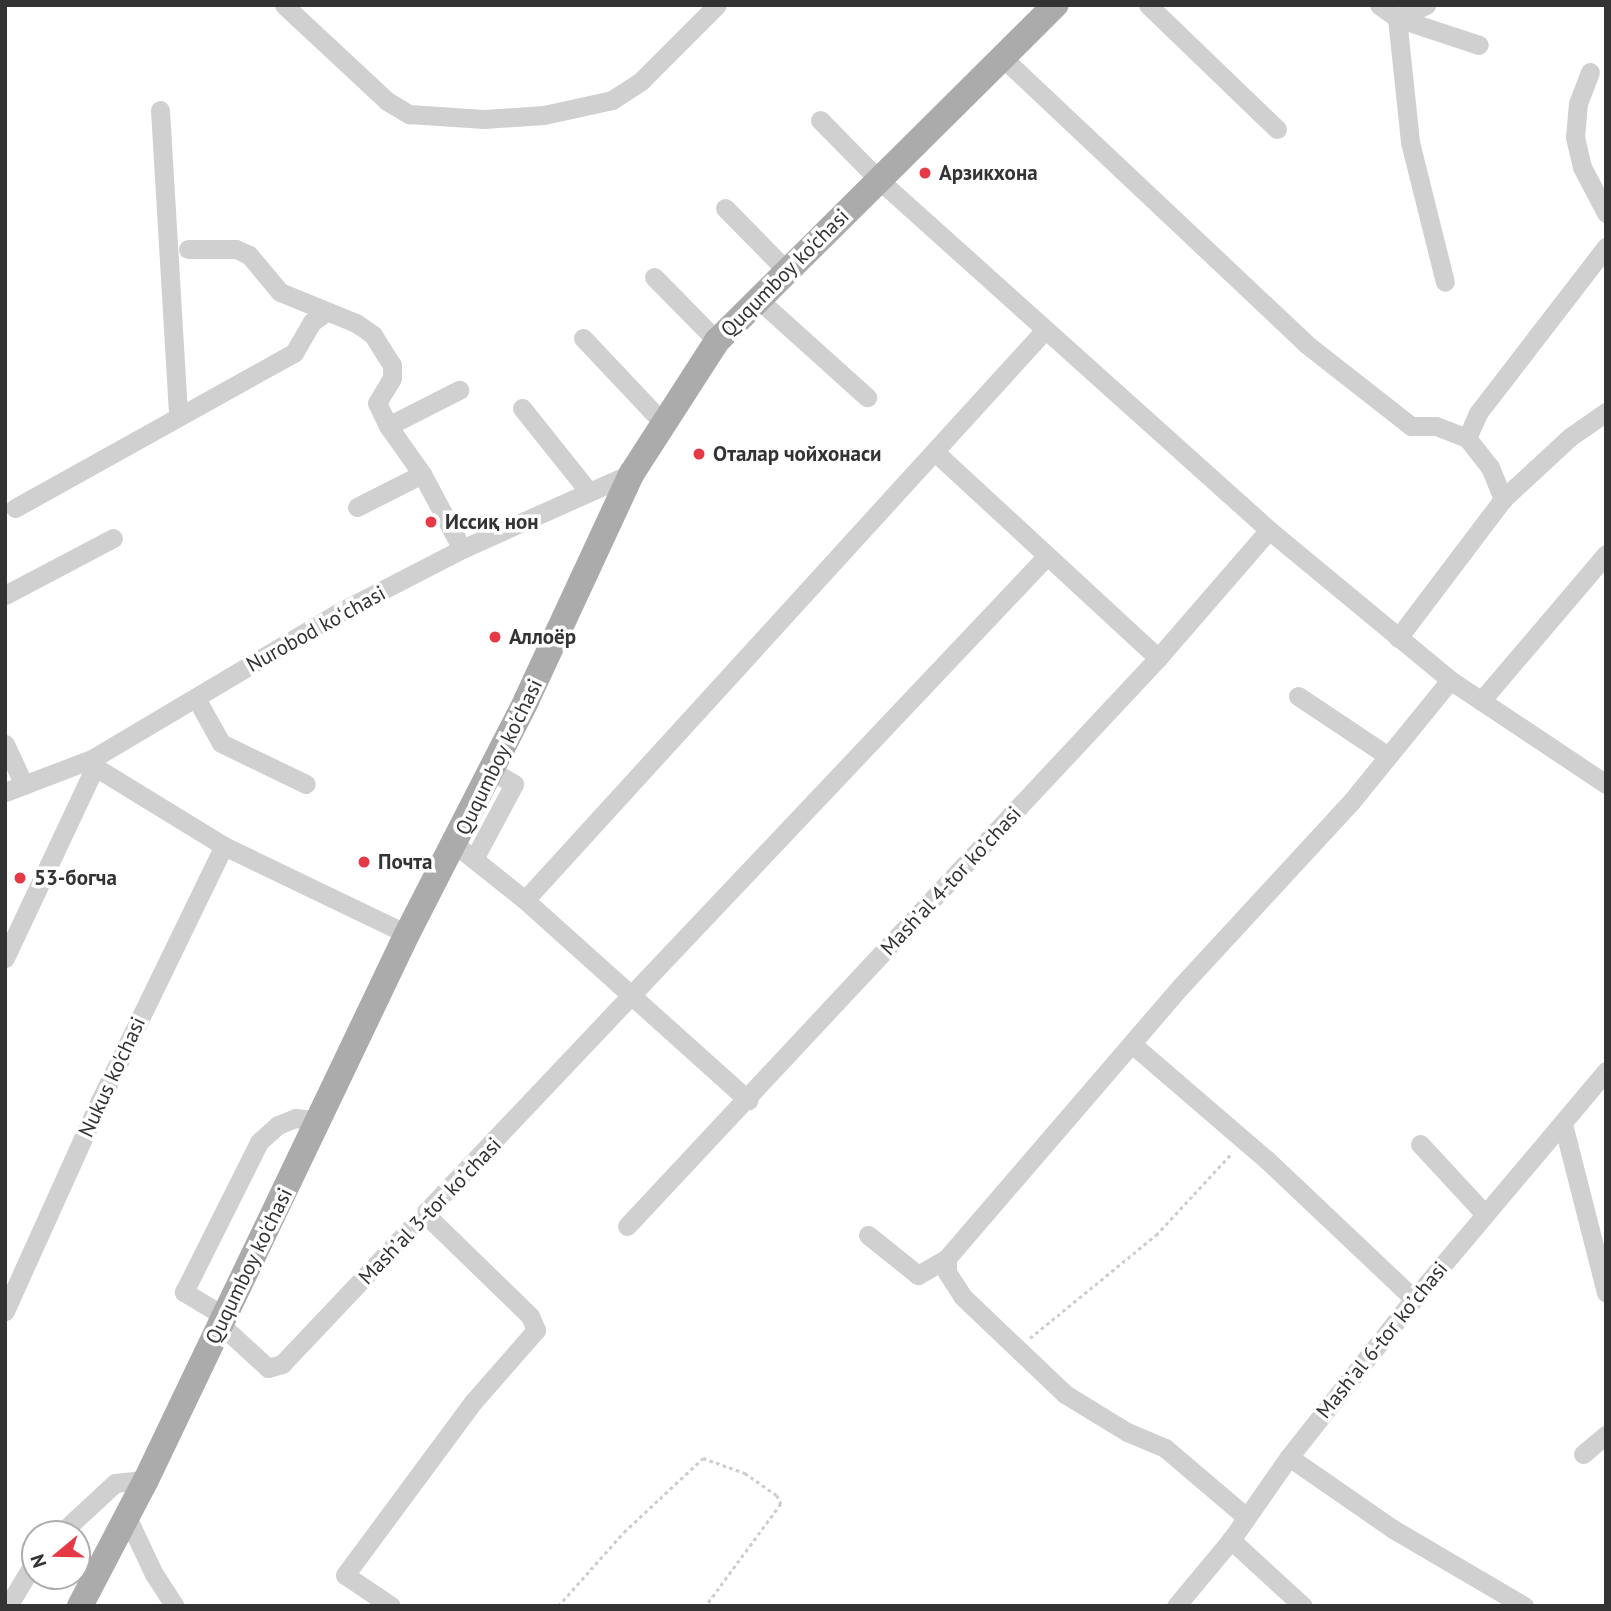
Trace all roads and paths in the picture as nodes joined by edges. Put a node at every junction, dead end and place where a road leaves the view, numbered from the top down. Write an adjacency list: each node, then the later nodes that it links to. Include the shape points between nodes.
1 (284, 5): 2 (street, via 387,101 409,114 484,119 544,115 612,100 641,81)
2 (717, 5)
3 (1055, 5): 9 (main road, Ququmboy ko'chasi)
4 (1147, 5): 13 (street)
5 (1379, 5): 7 (street)
6 (1426, 5): 7 (street)
7 (1397, 18): 8 (street); 21 (street, via 1410,142)
8 (1479, 45)
9 (1002, 57): 14 (main road, Ququmboy ko'chasi); 34 (street, via 1304,343 1411,426 1436,426)
10 (1590, 72): 16 (street, via 1578,103 1575,137 1582,167)
11 (160, 110): 31 (street)
12 (820, 120): 14 (street)
13 (1277, 129)
14 (878, 179): 19 (main road, Ququmboy ko'chasi); 24 (street)
15 (725, 208): 19 (street)
16 (1606, 213)
17 (1606, 247): 34 (street, via 1478,413)
18 (188, 249): 23 (street, via 243,252 280,292 305,299)
19 (787, 271): 22 (main road, Ququmboy ko'chasi)
20 (654, 277): 26 (street)
21 (1445, 282)
22 (758, 299): 26 (main road, Ququmboy ko'chasi); 28 (street)
23 (325, 313): 31 (street, via 312,323 294,353); 33 (street, via 356,323 385,350 392,378 377,403)
24 (1045, 330): 35 (street); 42 (street)
25 (583, 338): 32 (street)
26 (717, 341): 32 (main road, Ququmboy ko'chasi)
27 (459, 390): 33 (street)
28 (867, 397)
29 (522, 408): 38 (street)
30 (1606, 412): 39 (street, via 1570,437)
31 (178, 415): 41 (street)
32 (665, 425): 36 (main road, Ququmboy ko'chasi)
33 (388, 426): 37 (street)
34 (1467, 438): 39 (street, via 1490,467)
35 (935, 452): 45 (street); 62 (street)
36 (632, 472): 38 (street, Nurobod koʻchasi); 61 (main road, Ququmboy ko'chasi, via 492,771)
37 (422, 474): 40 (street); 44 (street)
38 (589, 492): 44 (street, Nurobod koʻchasi)
39 (1503, 499): 48 (street)
40 (356, 507)
41 (15, 508)
42 (1269, 530): 48 (street); 49 (street, Mashʼal 4-tor koʼchasi)
43 (113, 538): 47 (street)
44 (462, 550): 52 (street, Nurobod koʻchasi, via 338,613)
45 (1047, 556): 49 (street); 65 (street, Mashʼal 3-tor koʼchasi)
46 (1604, 560): 53 (street)
47 (5, 595)
48 (1398, 638): 50 (street)
49 (1157, 658): 68 (street, Mashʼal 4-tor koʼchasi)
50 (1450, 680): 53 (street); 55 (street)
51 (1298, 696): 55 (street)
52 (196, 698): 56 (street, Nurobod koʻchasi); 57 (street, via 221,743)
53 (1481, 701): 58 (street)
54 (5, 744): 59 (street)
55 (1388, 756): 66 (street)
56 (93, 763): 59 (street, Nurobod koʻchasi); 60 (street); 64 (street)
57 (306, 784)
58 (1606, 784)
59 (14, 789)
60 (224, 846): 63 (street); 80 (street, Nukus ko'chasi, via 98,1105)
61 (465, 852): 62 (street); 63 (main road, Ququmboy ko'chasi)
62 (525, 900): 65 (street)
63 (407, 934): 69 (main road, Ququmboy ko'chasi)
64 (5, 958)
65 (633, 998): 68 (street); 74 (street, Mashʼal 3-tor koʼchasi)
66 (1132, 1044): 71 (street); 77 (street)
67 (1606, 1071): 70 (street, Mashʼal 6-tor koʼchasi)
68 (748, 1100): 75 (street, Mashʼal 4-tor koʼchasi)
69 (318, 1121): 81 (main road, Ququmboy ko'chasi); 81 (street, Mashʼal 3-tor koʼchasi, via 295,1118 278,1125 259,1142 184,1292)
70 (1563, 1124): 73 (street, Mashʼal 6-tor koʼchasi); 78 (street)
71 (1243, 1141): 79 (street); 82 (path, via 1156,1234)
72 (1420, 1144): 73 (street)
73 (1484, 1213): 79 (street, Mashʼal 6-tor koʼchasi)
74 (426, 1216): 81 (street, Mashʼal 3-tor koʼchasi, via 277,1368 268,1368); 95 (street, via 534,1322 535,1336 473,1402 345,1575)
75 (627, 1226)
76 (868, 1236): 77 (street, via 898,1264 918,1275)
77 (947, 1258): 82 (street, via 947,1272 963,1297)
78 (1606, 1293)
79 (1414, 1299): 85 (street, Mashʼal 6-tor koʼchasi)
80 (5, 1311)
81 (222, 1320): 86 (main road, Ququmboy ko'chasi)
82 (1016, 1350): 87 (street, via 1065,1394 1127,1432 1165,1448)
83 (1606, 1435): 84 (street)
84 (1583, 1454)
85 (1289, 1457): 87 (street, Mashʼal 6-tor koʼchasi); 100 (street, via 1392,1529)
86 (146, 1480): 88 (main road, Ququmboy ko'chasi); 89 (street, via 115,1483)
87 (1245, 1516): 90 (street, Mashʼal 6-tor koʼchasi)
88 (127, 1517): 93 (main road, Ququmboy ko'chasi); 94 (street)
89 (75, 1520)
90 (1231, 1540): 98 (street, Mashʼal 6-tor koʼchasi); 99 (street)
91 (21, 1584): 92 (street)
92 (8, 1606)
93 (80, 1606)
94 (175, 1606)
95 (391, 1606)
96 (558, 1606): 97 (path, via 624,1532 703,1458 746,1473 777,1495 780,1504)
97 (706, 1606)
98 (1176, 1606)
99 (1303, 1606)
100 (1524, 1606)

